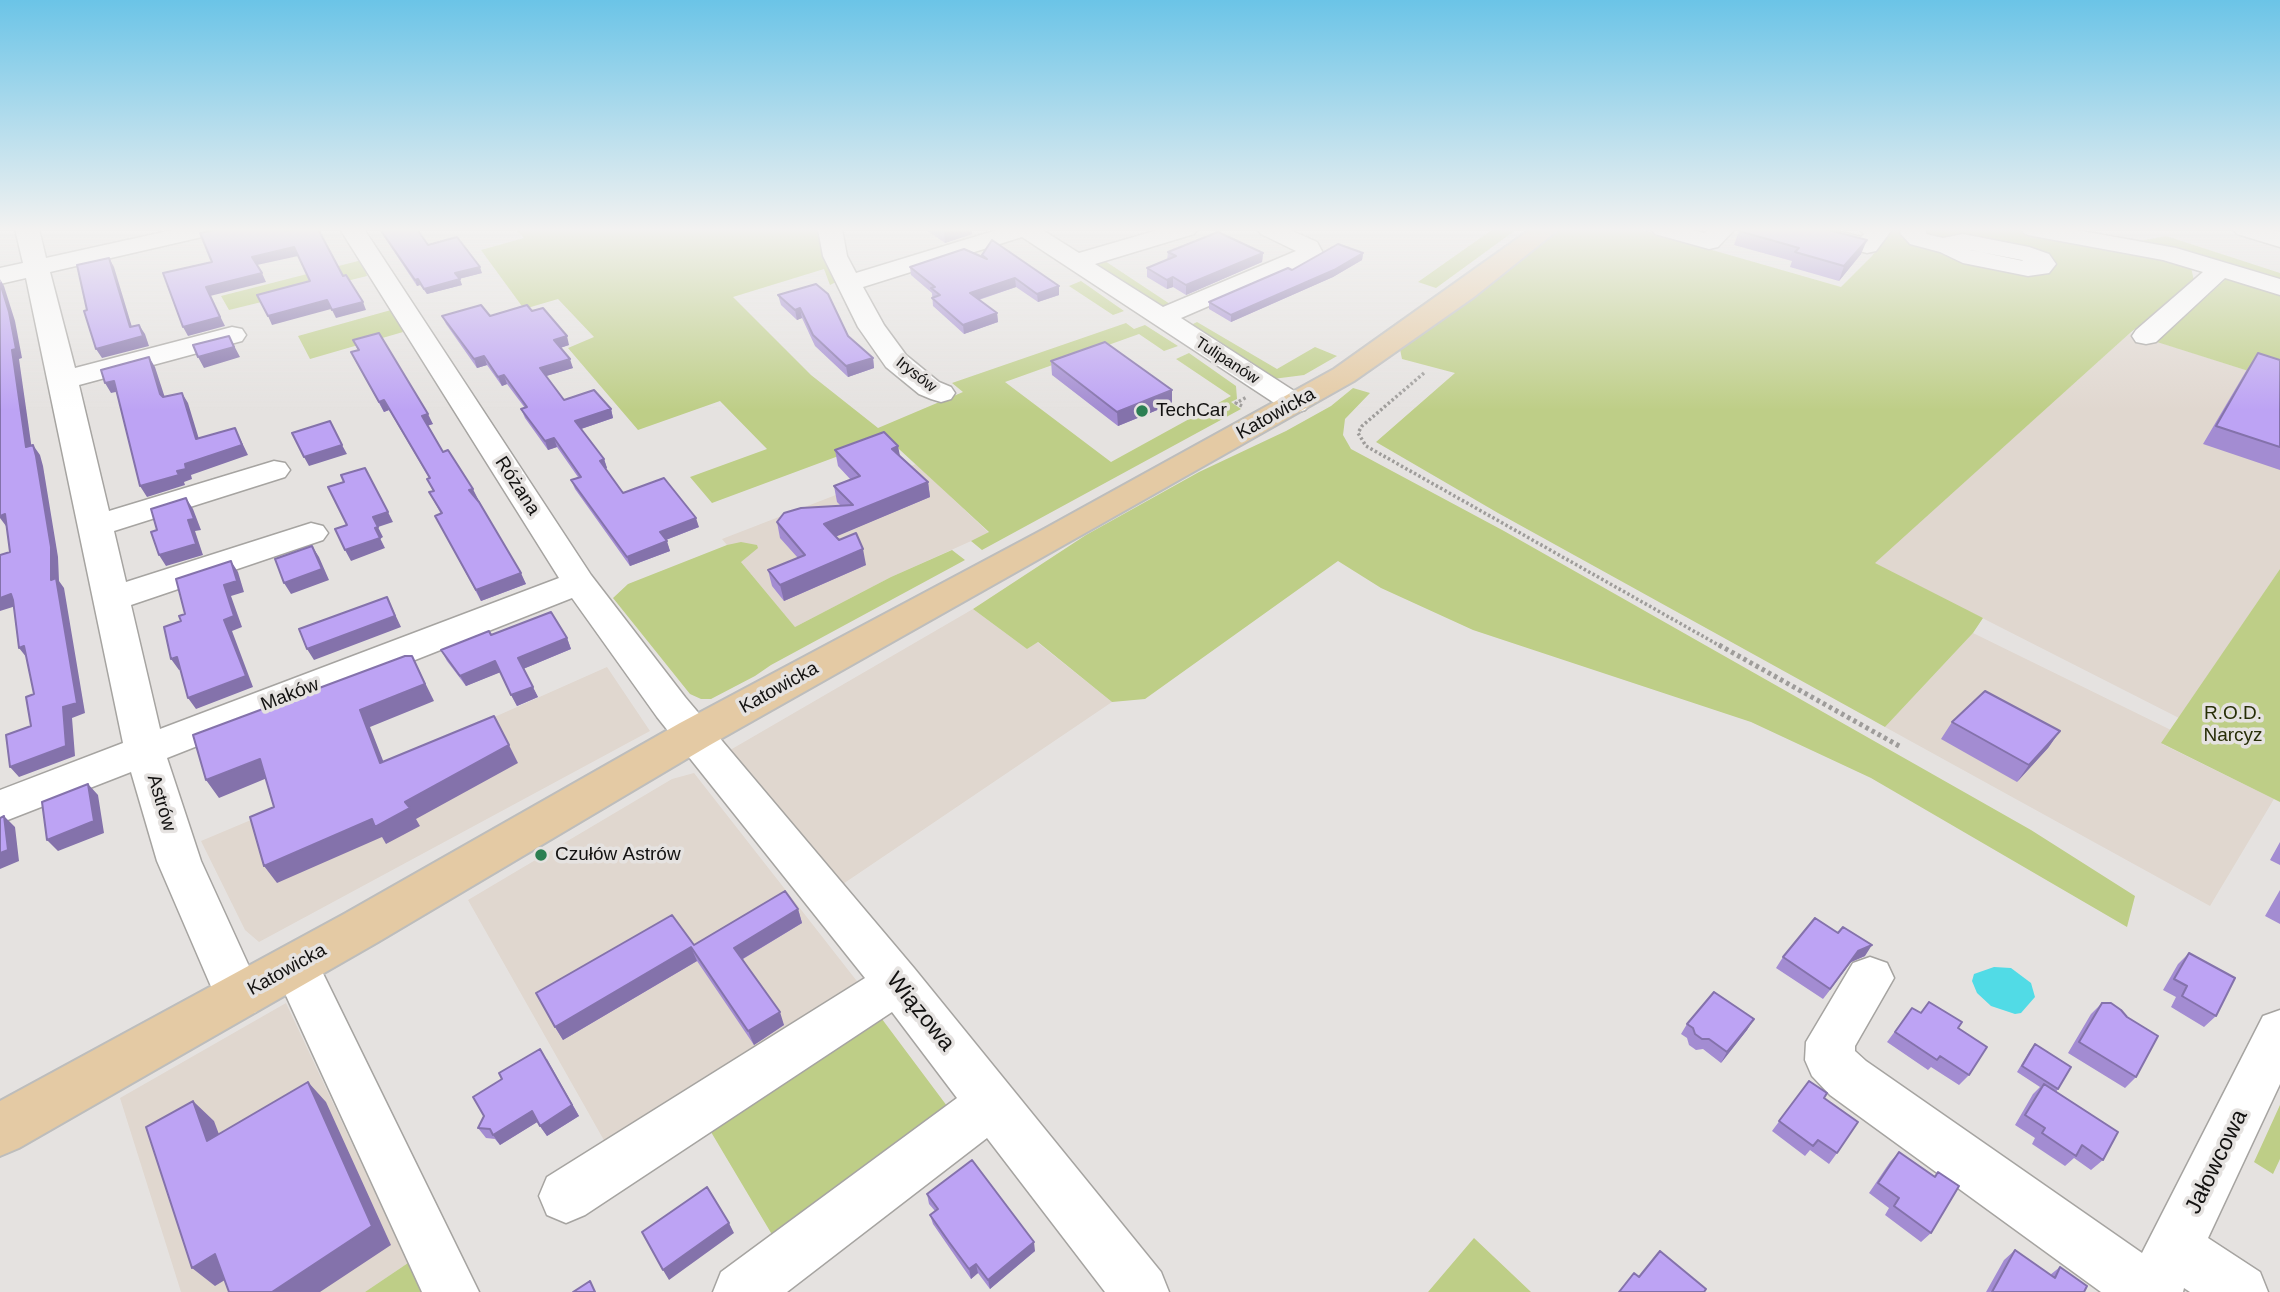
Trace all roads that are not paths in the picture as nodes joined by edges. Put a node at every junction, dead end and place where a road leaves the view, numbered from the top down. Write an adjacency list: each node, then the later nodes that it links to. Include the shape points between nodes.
1 (42, 289): 11 (street, Astrów)
2 (391, 289): 17 (street, Różana)
3 (852, 289): 12 (street, Irysów, via 871,327 896,361)
4 (1117, 289): 8 (street, Tulipanów)
5 (1227, 289): 8 (street)
6 (1464, 289): 13 (main road, Katowicka, via 1373,356)
7 (2198, 289): 10 (street)
8 (1160, 318): 13 (street, Tulipanów)
9 (232, 335): 11 (street)
10 (2146, 335)
11 (64, 380): 15 (street, Astrów)
12 (941, 393)
13 (1294, 404): 19 (main road, Katowicka)
14 (274, 470): 15 (street)
15 (96, 526): 18 (street, Astrów)
16 (311, 533): 18 (street)
17 (579, 583): 19 (street, Różana); 20 (street, Maków)
18 (112, 599): 20 (street, Astrów)
19 (695, 734): 22 (main road, Katowicka); 24 (street, Wiązowa)
20 (145, 751): 21 (street, Maków); 25 (street, Astrów, via 179,861)
21 (0, 807)
22 (295, 965): 25 (main road, Katowicka); 31 (street)
23 (1870, 978): 30 (street, via 1831,1042 1830,1060 1848,1077)
24 (897, 983): 27 (street, Wiązowa); 29 (street)
25 (239, 997): 28 (main road, Katowicka)
26 (2280, 1032): 30 (street, Jałowcowa)
27 (992, 1102): 32 (street); 33 (street, Wiązowa)
28 (0, 1130)
29 (565, 1196)
30 (2159, 1278): 34 (street)
31 (452, 1292)
32 (741, 1292)
33 (1141, 1292)
34 (2240, 1292)

